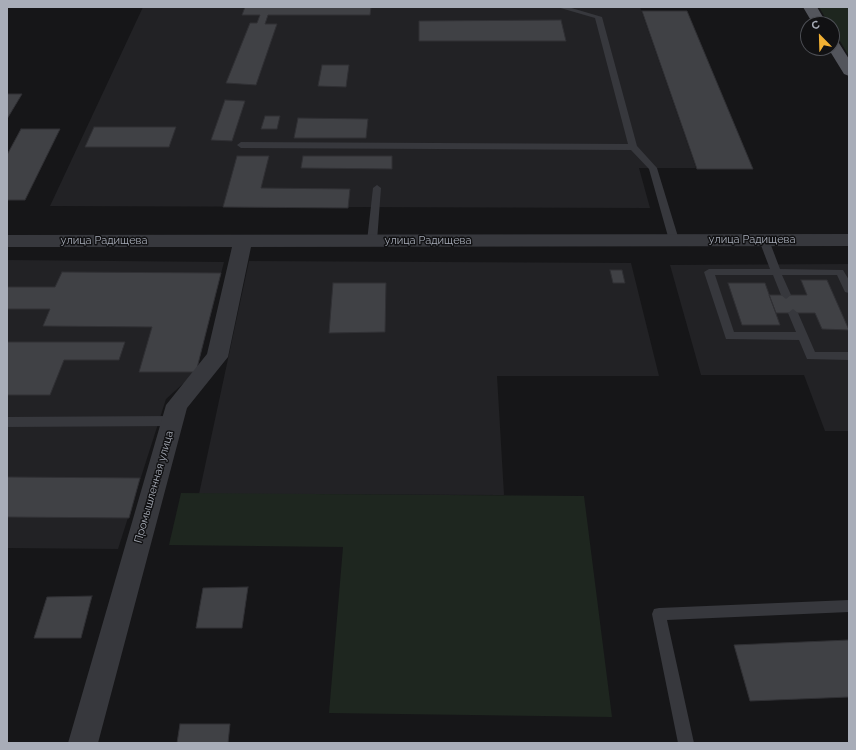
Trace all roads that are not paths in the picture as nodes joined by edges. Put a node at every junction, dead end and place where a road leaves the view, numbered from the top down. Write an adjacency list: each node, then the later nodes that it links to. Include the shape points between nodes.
1 (560, 7): 7 (lane, via 598,17)
2 (810, 7): 3 (main road)
3 (815, 16)
4 (840, 56): 5 (main road)
5 (849, 70)
6 (241, 145): 7 (lane)
7 (633, 147): 9 (lane, via 653,168)
8 (377, 188): 14 (lane)
9 (674, 240): 10 (street, улица Радищева); 14 (street, улица Радищева)
10 (764, 240): 11 (street, улица Радищева); 15 (lane)
11 (849, 240)
12 (7, 241): 13 (street, улица Радищева)
13 (243, 241): 14 (street, улица Радищева); 21 (street, Промышленная улица, via 217,357 177,405)
14 (372, 241)
15 (776, 272): 16 (lane, via 840,272); 17 (lane); 19 (lane, via 709,272 730,336)
16 (849, 290)
17 (786, 295)
18 (793, 313): 19 (lane)
19 (803, 336): 20 (lane, via 811,356)
20 (849, 356)
21 (172, 421): 22 (lane); 24 (street, Промышленная улица)
22 (7, 422)
23 (849, 606): 25 (lane, via 659,614)
24 (82, 743)
25 (686, 743)

